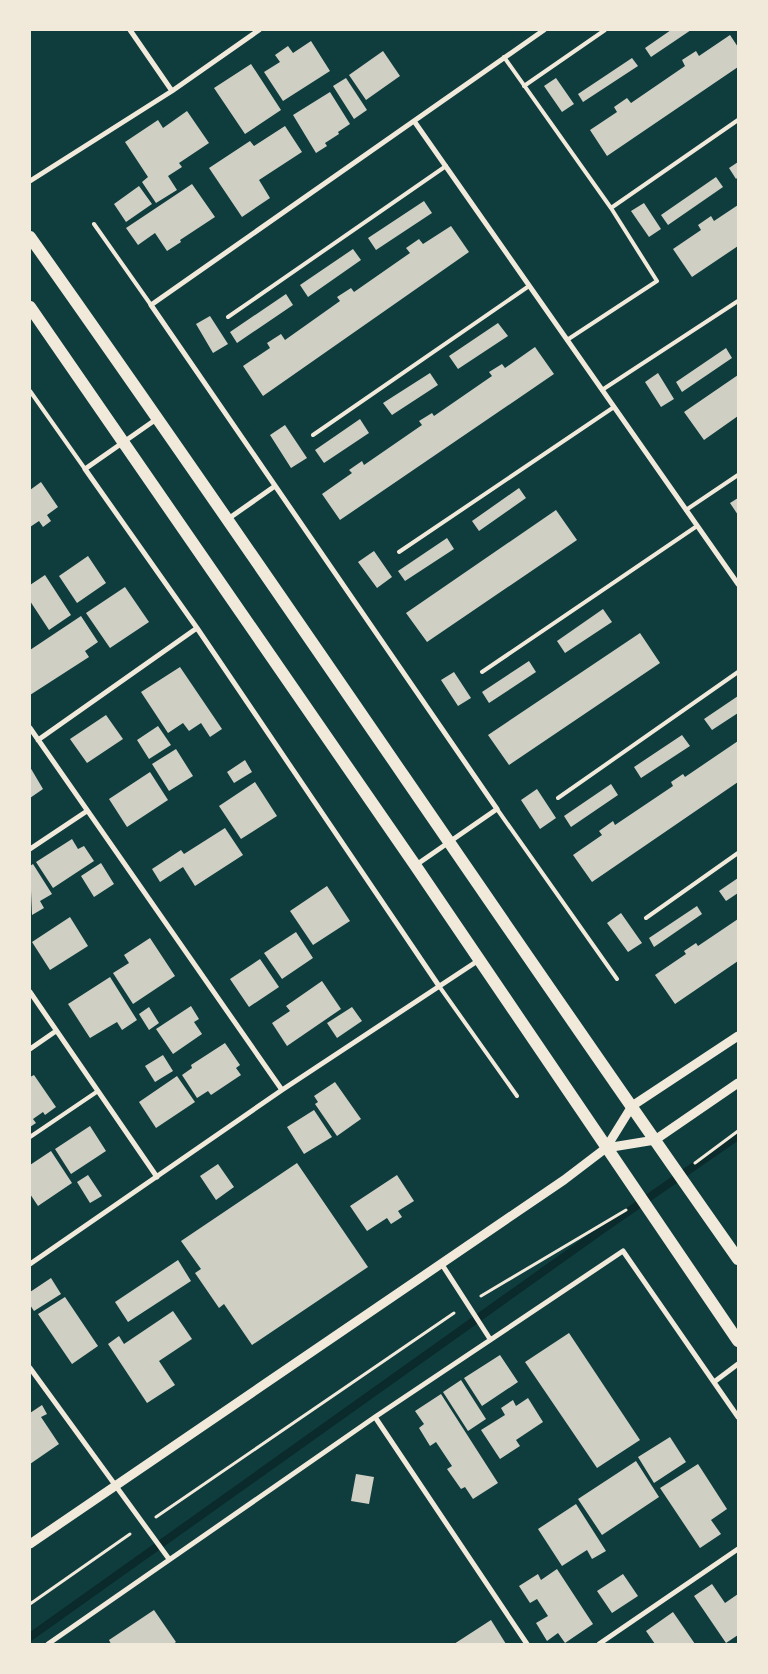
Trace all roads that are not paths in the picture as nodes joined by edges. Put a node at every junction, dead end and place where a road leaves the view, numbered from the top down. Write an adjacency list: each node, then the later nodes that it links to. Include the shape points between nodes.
1 (130, 30): 7 (street)
2 (259, 30): 7 (street)
3 (544, 30): 5 (street)
4 (605, 30): 6 (lane)
5 (504, 57): 6 (lane); 9 (street)
6 (524, 86): 12 (lane)
7 (172, 91): 11 (street)
8 (738, 120): 12 (lane)
9 (414, 121): 10 (street); 17 (street)
10 (446, 166): 15 (street); 19 (lane)
11 (30, 181)
12 (611, 208): 20 (lane, via 657,281)
13 (94, 224): 17 (lane)
14 (30, 237): 24 (main road)
15 (529, 286): 20 (street); 25 (lane)
16 (738, 301): 21 (lane)
17 (151, 305): 29 (street)
18 (30, 307): 26 (main road)
19 (228, 317)
20 (567, 340): 21 (street)
21 (602, 390): 23 (street)
22 (30, 391): 27 (lane)
23 (614, 406): 30 (street); 33 (lane)
24 (159, 418): 26 (street); 31 (main road)
25 (313, 435)
26 (124, 442): 27 (street); 46 (main road)
27 (85, 469): 35 (street)
28 (738, 475): 30 (lane)
29 (275, 486): 31 (street); 41 (street)
30 (686, 510): 32 (street)
31 (228, 519): 43 (main road)
32 (697, 526): 34 (street); 36 (lane)
33 (399, 552)
34 (738, 584)
35 (197, 628): 39 (street); 50 (street)
36 (482, 672)
37 (738, 672): 40 (lane)
38 (30, 728): 39 (street)
39 (38, 740): 42 (street)
40 (558, 798)
41 (497, 808): 43 (street); 49 (lane)
42 (87, 811): 44 (street); 56 (street)
43 (448, 843): 46 (street); 59 (main road)
44 (30, 850)
45 (738, 853): 47 (lane)
46 (415, 865): 48 (main road)
47 (646, 918)
48 (479, 960): 50 (street); 62 (main road)
49 (617, 979)
50 (439, 986): 56 (street); 58 (lane)
51 (30, 992): 52 (street)
52 (56, 1031): 54 (street); 57 (street)
53 (738, 1036): 59 (street)
54 (30, 1049)
55 (738, 1083): 61 (street)
56 (282, 1090): 63 (street)
57 (98, 1091): 60 (lane); 63 (street)
58 (516, 1096)
59 (632, 1106): 61 (main road); 62 (street)
60 (30, 1137)
61 (655, 1140): 62 (street); 64 (main road)
62 (606, 1148): 65 (street); 68 (main road)
63 (157, 1176): 66 (street)
64 (738, 1258)
65 (441, 1263): 67 (street); 74 (street)
66 (30, 1264)
67 (490, 1339): 71 (street, via 623,1251); 72 (street)
68 (738, 1341)
69 (738, 1364): 71 (street)
70 (30, 1368): 74 (street)
71 (714, 1382): 73 (street)
72 (375, 1417): 77 (street); 79 (street)
73 (738, 1417)
74 (115, 1485): 75 (street); 77 (street)
75 (30, 1544)
76 (738, 1549): 80 (street)
77 (169, 1559): 78 (street)
78 (52, 1643)
79 (527, 1644)
80 (599, 1644)

